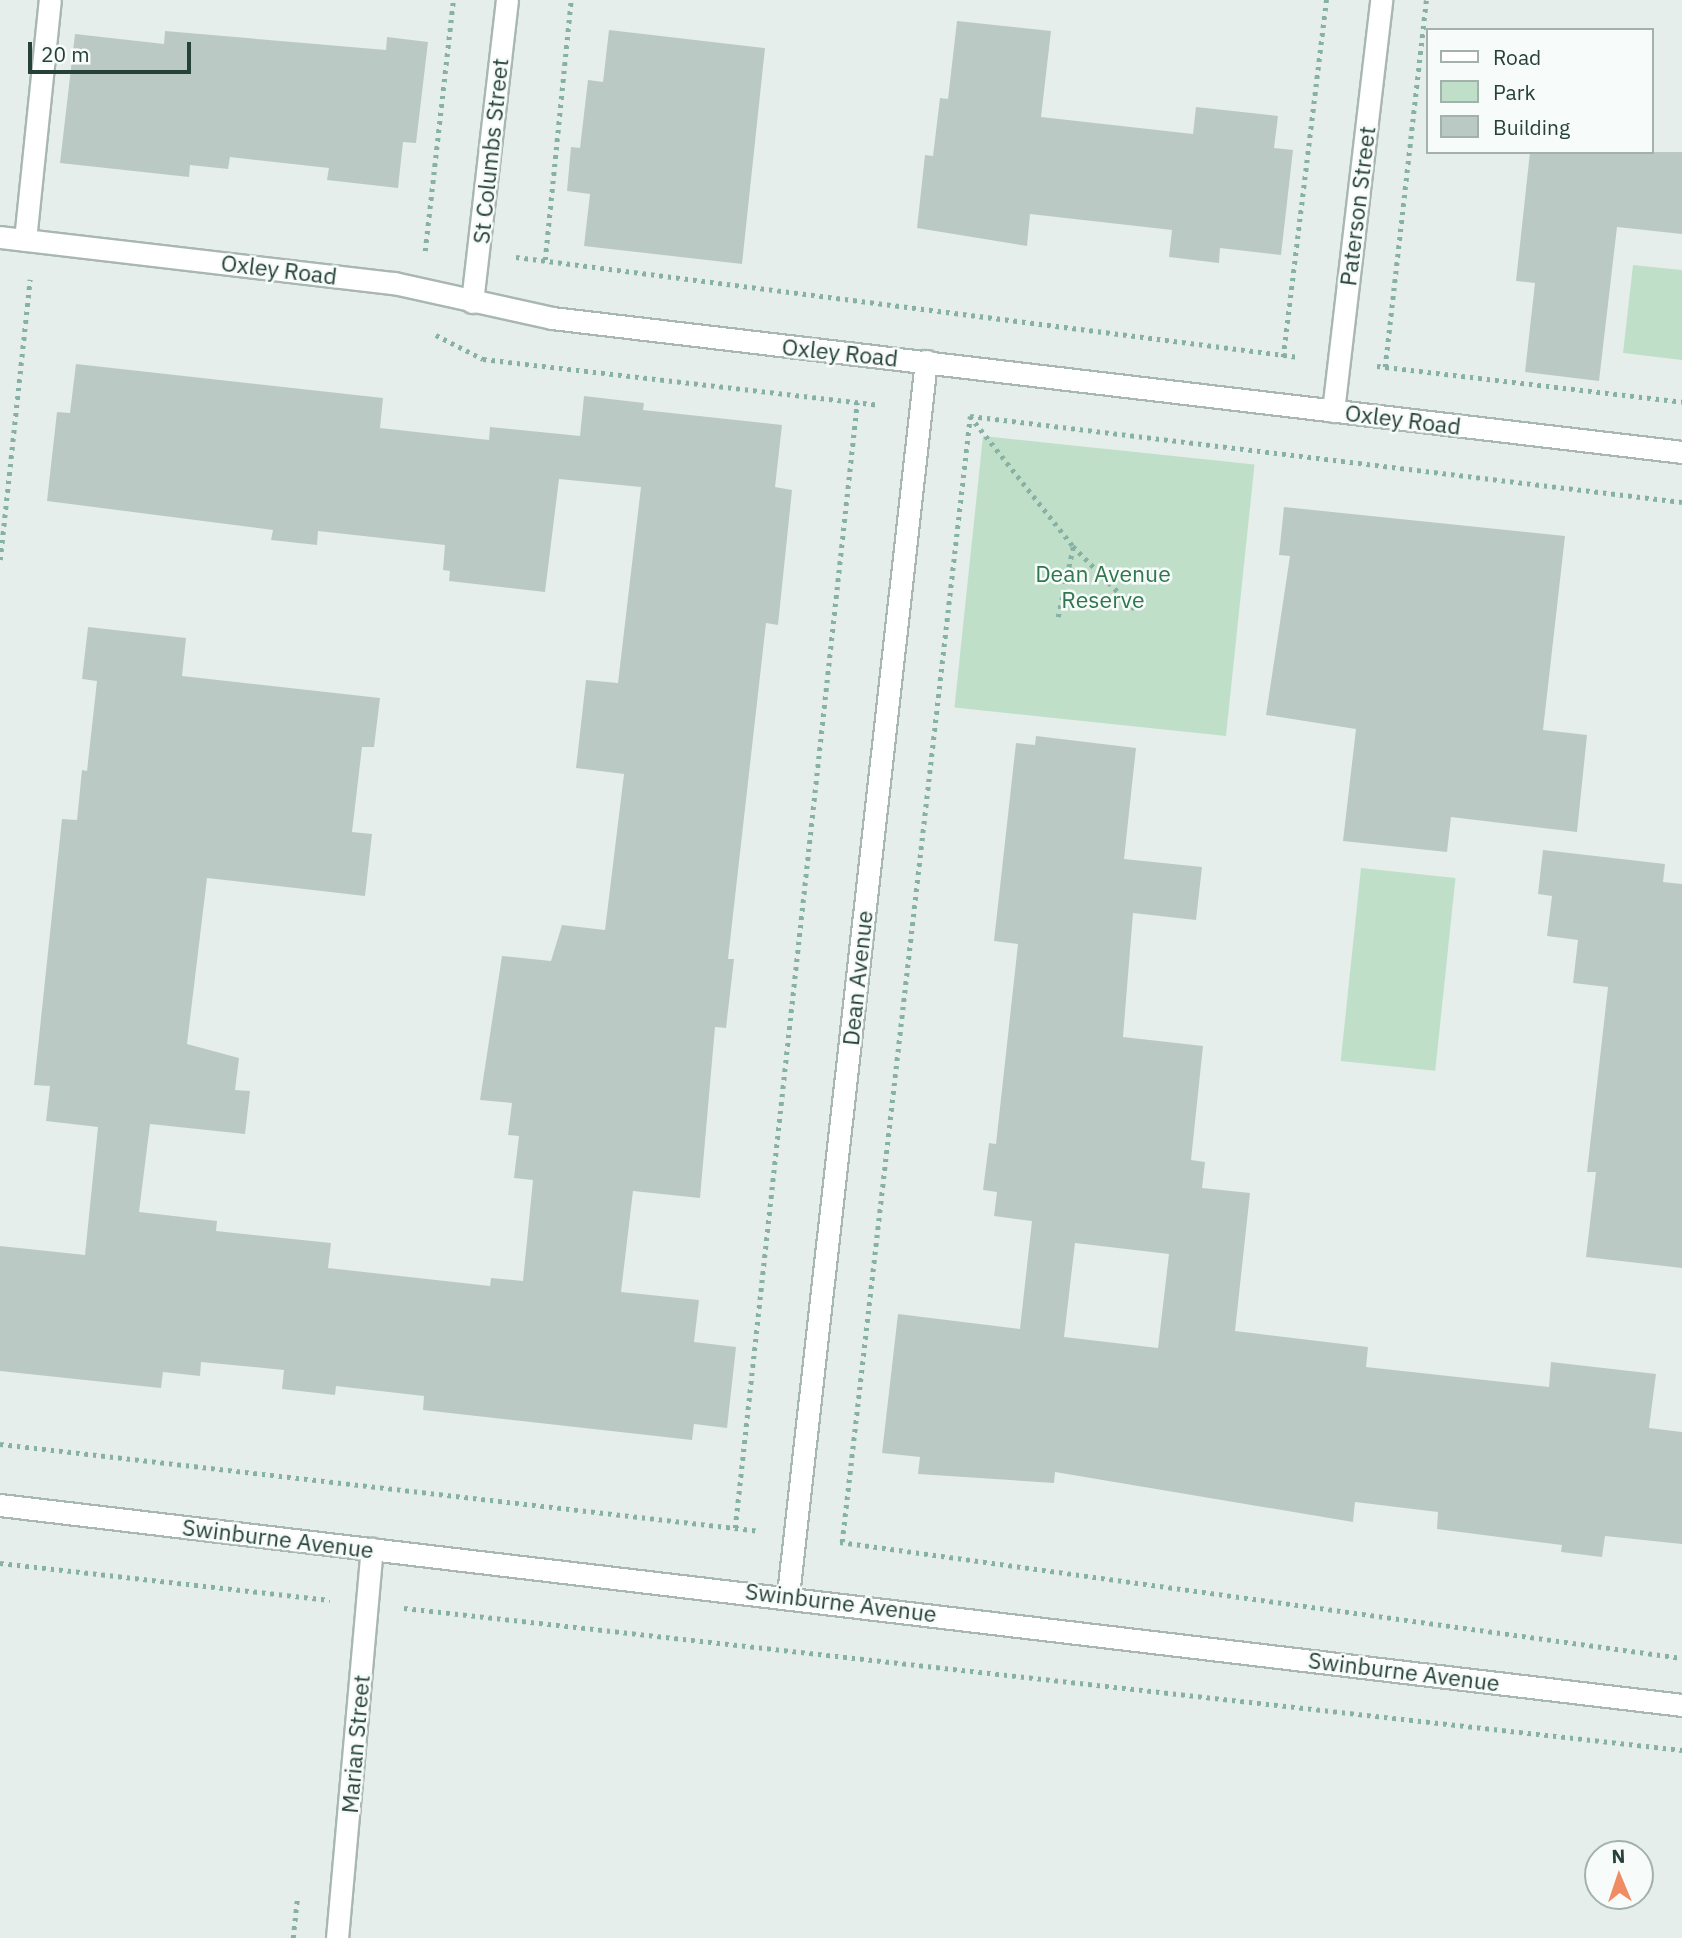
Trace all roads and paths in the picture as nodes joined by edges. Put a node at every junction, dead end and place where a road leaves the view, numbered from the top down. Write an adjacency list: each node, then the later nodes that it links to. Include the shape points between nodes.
1 (50, 0): 9 (street)
2 (453, 0): 15 (path)
3 (507, 0): 10 (street, St Columbs Street)
4 (570, 0): 11 (path)
5 (1325, 0): 17 (path)
6 (1381, 0): 19 (street, Paterson Street)
7 (1426, 0): 20 (path)
8 (0, 237): 9 (street, Oxley Road)
9 (25, 240): 15 (street, Oxley Road)
10 (479, 252): 11 (path); 16 (street, St Columbs Street)
11 (545, 260): 17 (path)
12 (20, 278): 13 (path)
13 (30, 279): 14 (path); 29 (path)
14 (44, 281)
15 (421, 288): 16 (street, Oxley Road); 22 (path, via 418,325 483,359)
16 (472, 302): 18 (street, Oxley Road, via 552,318)
17 (1283, 355): 19 (path)
18 (926, 362): 24 (street, Oxley Road); 35 (street, Dean Avenue)
19 (1339, 362): 20 (path); 24 (street, Paterson Street)
20 (1385, 367): 21 (path)
21 (1682, 402)
22 (857, 403): 23 (path); 34 (path)
23 (878, 405)
24 (1333, 411): 26 (street, Oxley Road)
25 (970, 416): 27 (path); 28 (path); 36 (path)
26 (1682, 452)
27 (1682, 502)
28 (1073, 547): 30 (path); 31 (path)
29 (0, 560)
30 (1135, 609)
31 (1058, 617)
32 (0, 1444): 34 (path)
33 (0, 1505): 37 (street, Swinburne Avenue)
34 (735, 1528): 35 (path)
35 (795, 1536): 36 (path); 39 (street, Dean Avenue)
36 (842, 1542): 41 (path)
37 (372, 1549): 39 (street, Swinburne Avenue); 40 (street, Marian Street)
38 (0, 1563): 40 (path)
39 (789, 1595): 42 (street, Swinburne Avenue)
40 (367, 1605): 43 (path); 44 (street, Marian Street)
41 (1682, 1658)
42 (1682, 1706)
43 (1682, 1750)
44 (337, 1938)

